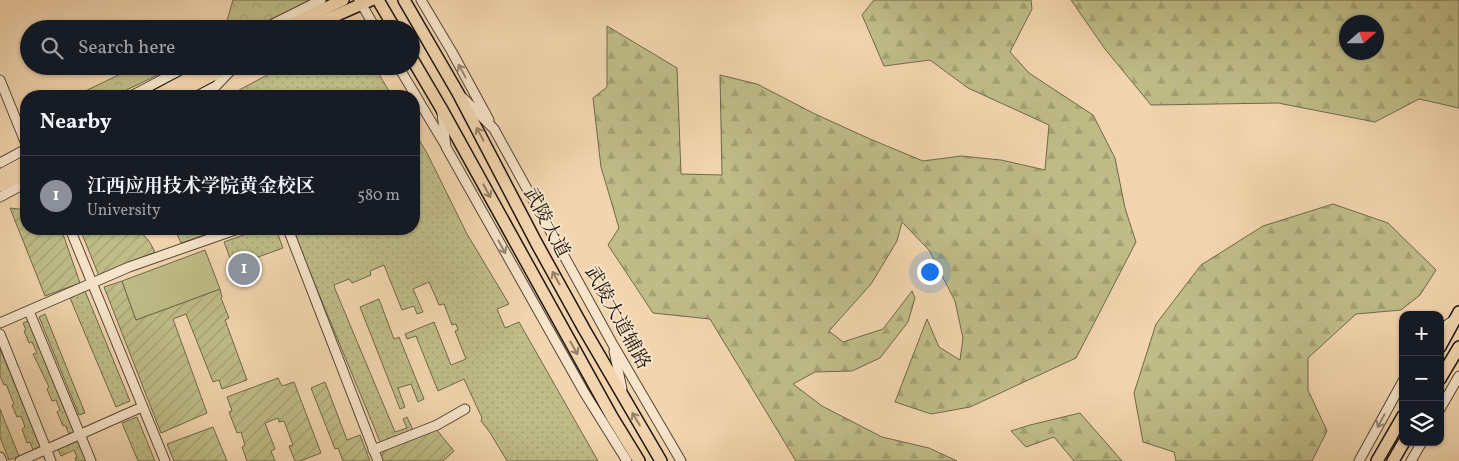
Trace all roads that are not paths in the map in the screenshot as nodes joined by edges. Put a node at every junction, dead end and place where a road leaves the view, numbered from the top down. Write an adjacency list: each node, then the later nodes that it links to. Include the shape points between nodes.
1 (321, 0): 7 (street)
2 (343, 0): 8 (main road)
3 (378, 0): 11 (main road)
4 (404, 0): 12 (main road, 武陵大道)
5 (421, 0): 30 (street, one-way to 5)
6 (363, 1): 9 (main road); 10 (street)
7 (282, 20)
8 (300, 20)
9 (324, 20)
10 (372, 20)
11 (390, 20)
12 (416, 20)
13 (420, 28): 26 (main road, 武陵大道)
14 (420, 72): 28 (main road, 武陵大道)
15 (171, 75): 21 (street)
16 (194, 75): 22 (main road)
17 (213, 75): 23 (main road)
18 (226, 75): 24 (street)
19 (403, 75): 25 (street)
20 (0, 80): 29 (street)
21 (142, 90)
22 (166, 90)
23 (185, 90)
24 (208, 90)
25 (412, 90)
26 (458, 93): 30 (street, 武陵大道辅路); 56 (main road, 武陵大道, one-way to 26, via 537,244)
27 (420, 103): 31 (street)
28 (441, 108): 31 (street); 60 (main road, 武陵大道, one-way to 60)
29 (20, 129)
30 (494, 129): 50 (street, 武陵大道辅路)
31 (446, 147): 55 (street, one-way to 55)
32 (20, 152): 33 (street)
33 (0, 163)
34 (20, 164): 35 (main road)
35 (0, 175)
36 (20, 175): 37 (main road)
37 (0, 186)
38 (20, 186): 39 (street)
39 (0, 197)
40 (73, 235): 43 (street)
41 (221, 235): 43 (street)
42 (290, 235): 66 (street)
43 (93, 283): 44 (street); 58 (street)
44 (29, 311): 46 (street); 62 (street)
45 (1457, 315): 47 (street); 49 (main road)
46 (0, 323)
47 (1444, 326)
48 (0, 334): 65 (street)
49 (1444, 339)
50 (612, 342): 56 (street); 77 (street, 武陵大道辅路)
51 (1459, 347): 52 (main road)
52 (1444, 373)
53 (1459, 376): 57 (street)
54 (1399, 388): 78 (street, one-way to 78)
55 (584, 392): 60 (street); 74 (street)
56 (623, 397): 76 (main road, 武陵大道, one-way to 56)
57 (1444, 402)
58 (142, 406): 62 (street); 72 (street)
59 (465, 409): 66 (street, via 437,425)
60 (612, 417): 75 (main road, 武陵大道)
61 (1399, 423): 79 (main road)
62 (80, 434): 65 (street); 71 (street)
63 (1402, 446): 80 (main road)
64 (1420, 446): 81 (street)
65 (46, 449): 69 (street); 70 (street)
66 (374, 450): 73 (street)
67 (0, 457): 68 (street)
68 (2, 461)
69 (20, 461)
70 (51, 461)
71 (91, 461)
72 (165, 461)
73 (378, 461)
74 (627, 461)
75 (639, 461)
76 (661, 461)
77 (681, 461)
78 (1359, 461)
79 (1377, 461)
80 (1393, 461)
81 (1411, 461)

